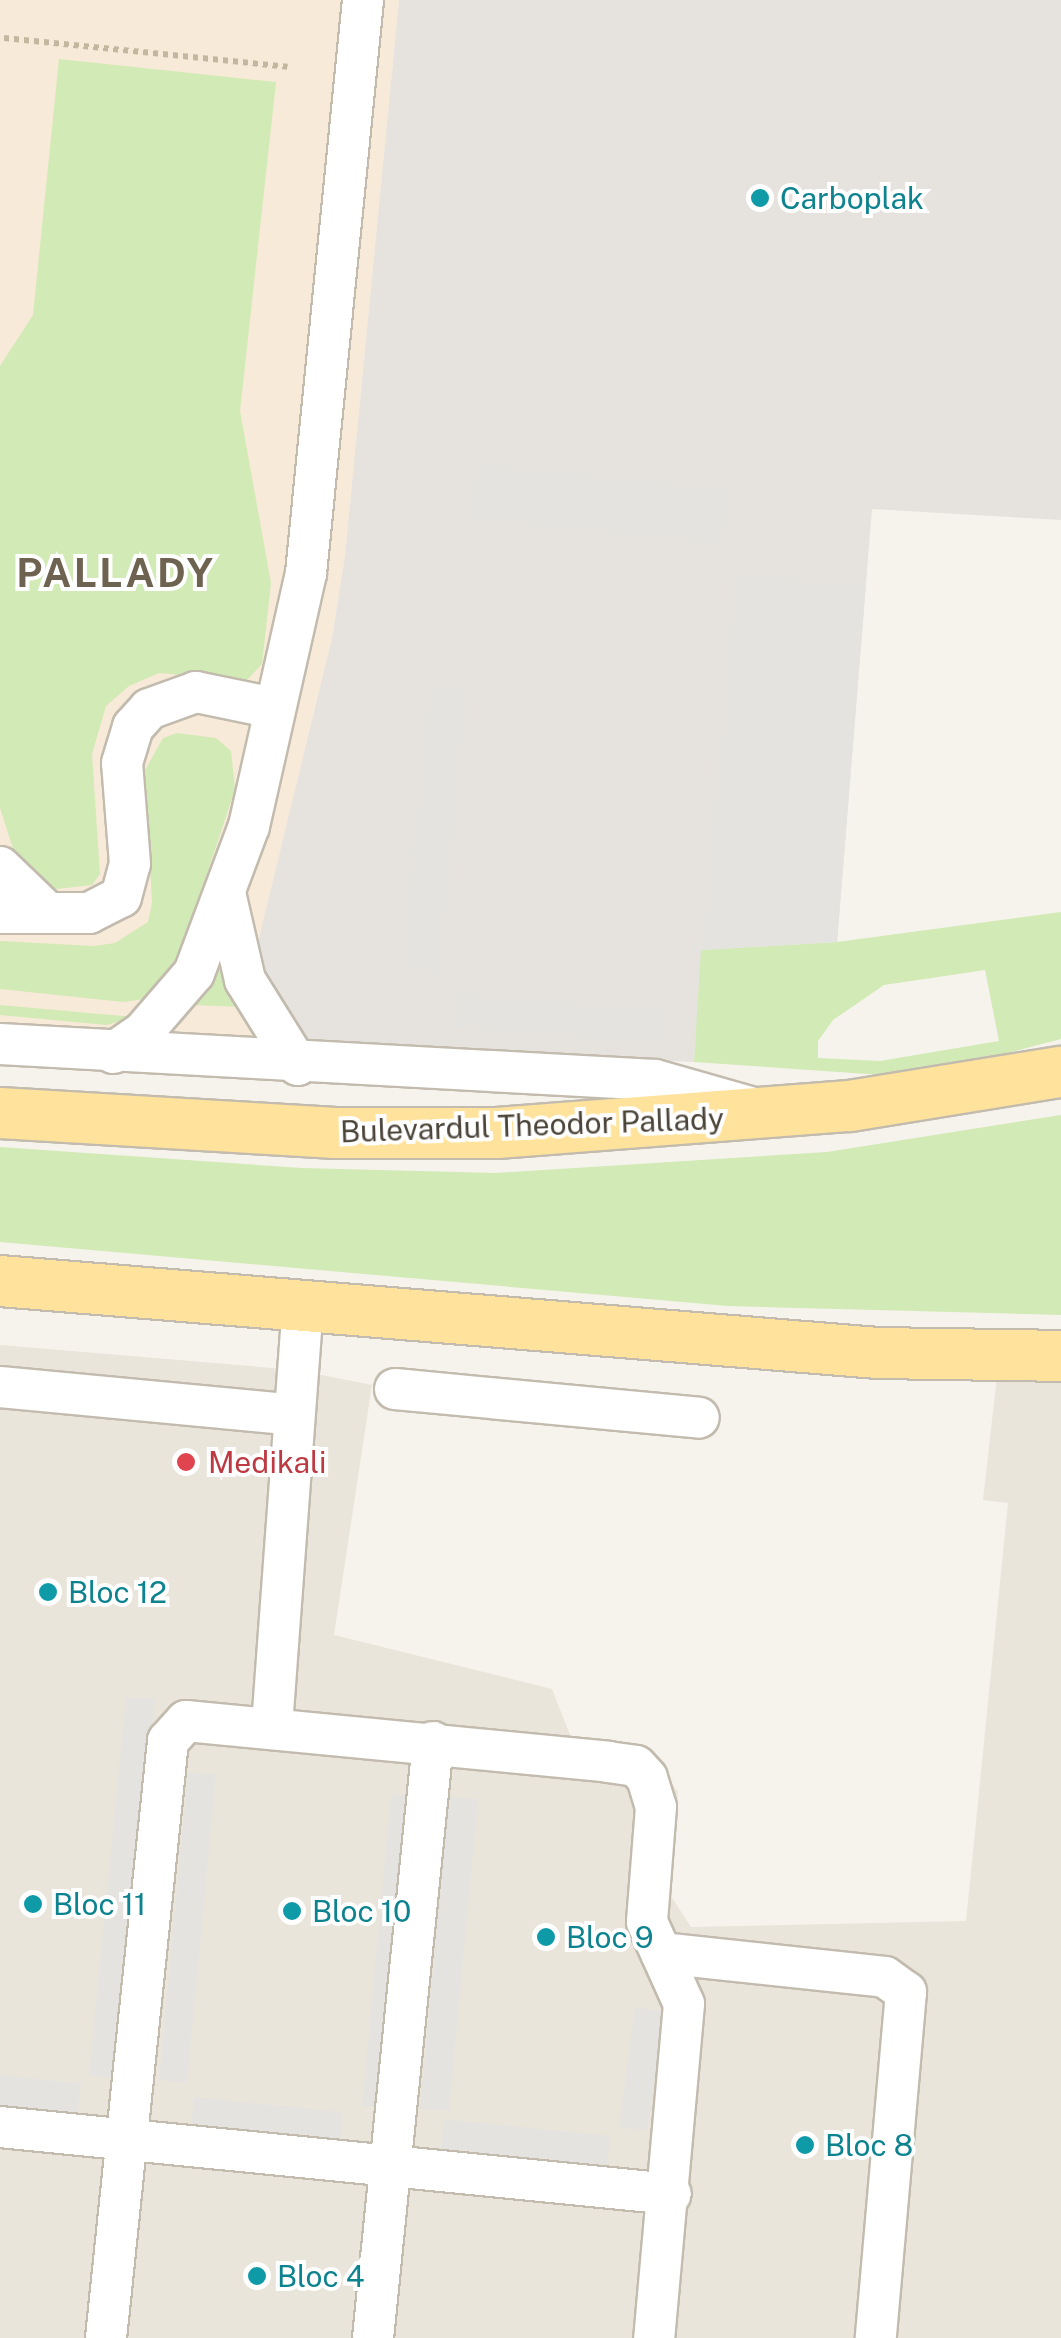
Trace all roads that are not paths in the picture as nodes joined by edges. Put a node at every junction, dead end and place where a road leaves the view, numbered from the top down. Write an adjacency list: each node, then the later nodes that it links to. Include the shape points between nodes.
1 (363, 0): 2 (street, via 314,514)
2 (274, 708): 4 (street); 6 (street, via 196,692 149,709 134,727 122,762 126,888 104,910)
3 (0, 868): 6 (street)
4 (226, 898): 8 (street, via 180,994); 9 (street, via 245,980)
5 (0, 913): 6 (street)
6 (48, 913)
7 (0, 1044): 8 (street)
8 (114, 1053): 9 (street)
9 (298, 1064): 12 (street, via 655,1080)
10 (1061, 1072): 12 (main road, Bulevardul Theodor Pallady)
11 (0, 1113): 12 (main road, Bulevardul Theodor Pallady, via 382,1134)
12 (774, 1114)
13 (4, 1282): 14 (main road)
14 (302, 1308): 16 (main road); 20 (street)
15 (1061, 1356): 16 (main road)
16 (1002, 1358): 17 (main road)
17 (1061, 1364)
18 (0, 1387): 20 (street)
19 (395, 1389): 21 (street)
20 (294, 1416): 22 (street)
21 (699, 1418)
22 (272, 1726): 23 (street); 26 (street, via 186,1720 168,1741)
23 (434, 1742): 24 (street, via 636,1766 656,1807 647,1922); 27 (street)
24 (661, 1954): 28 (street, via 684,2004); 32 (street, via 885,1977 906,1992)
25 (0, 2127): 26 (street)
26 (126, 2140): 27 (street); 29 (street)
27 (390, 2166): 28 (street); 30 (street)
28 (671, 2194): 31 (street)
29 (106, 2338)
30 (372, 2338)
31 (654, 2338)
32 (876, 2338)

